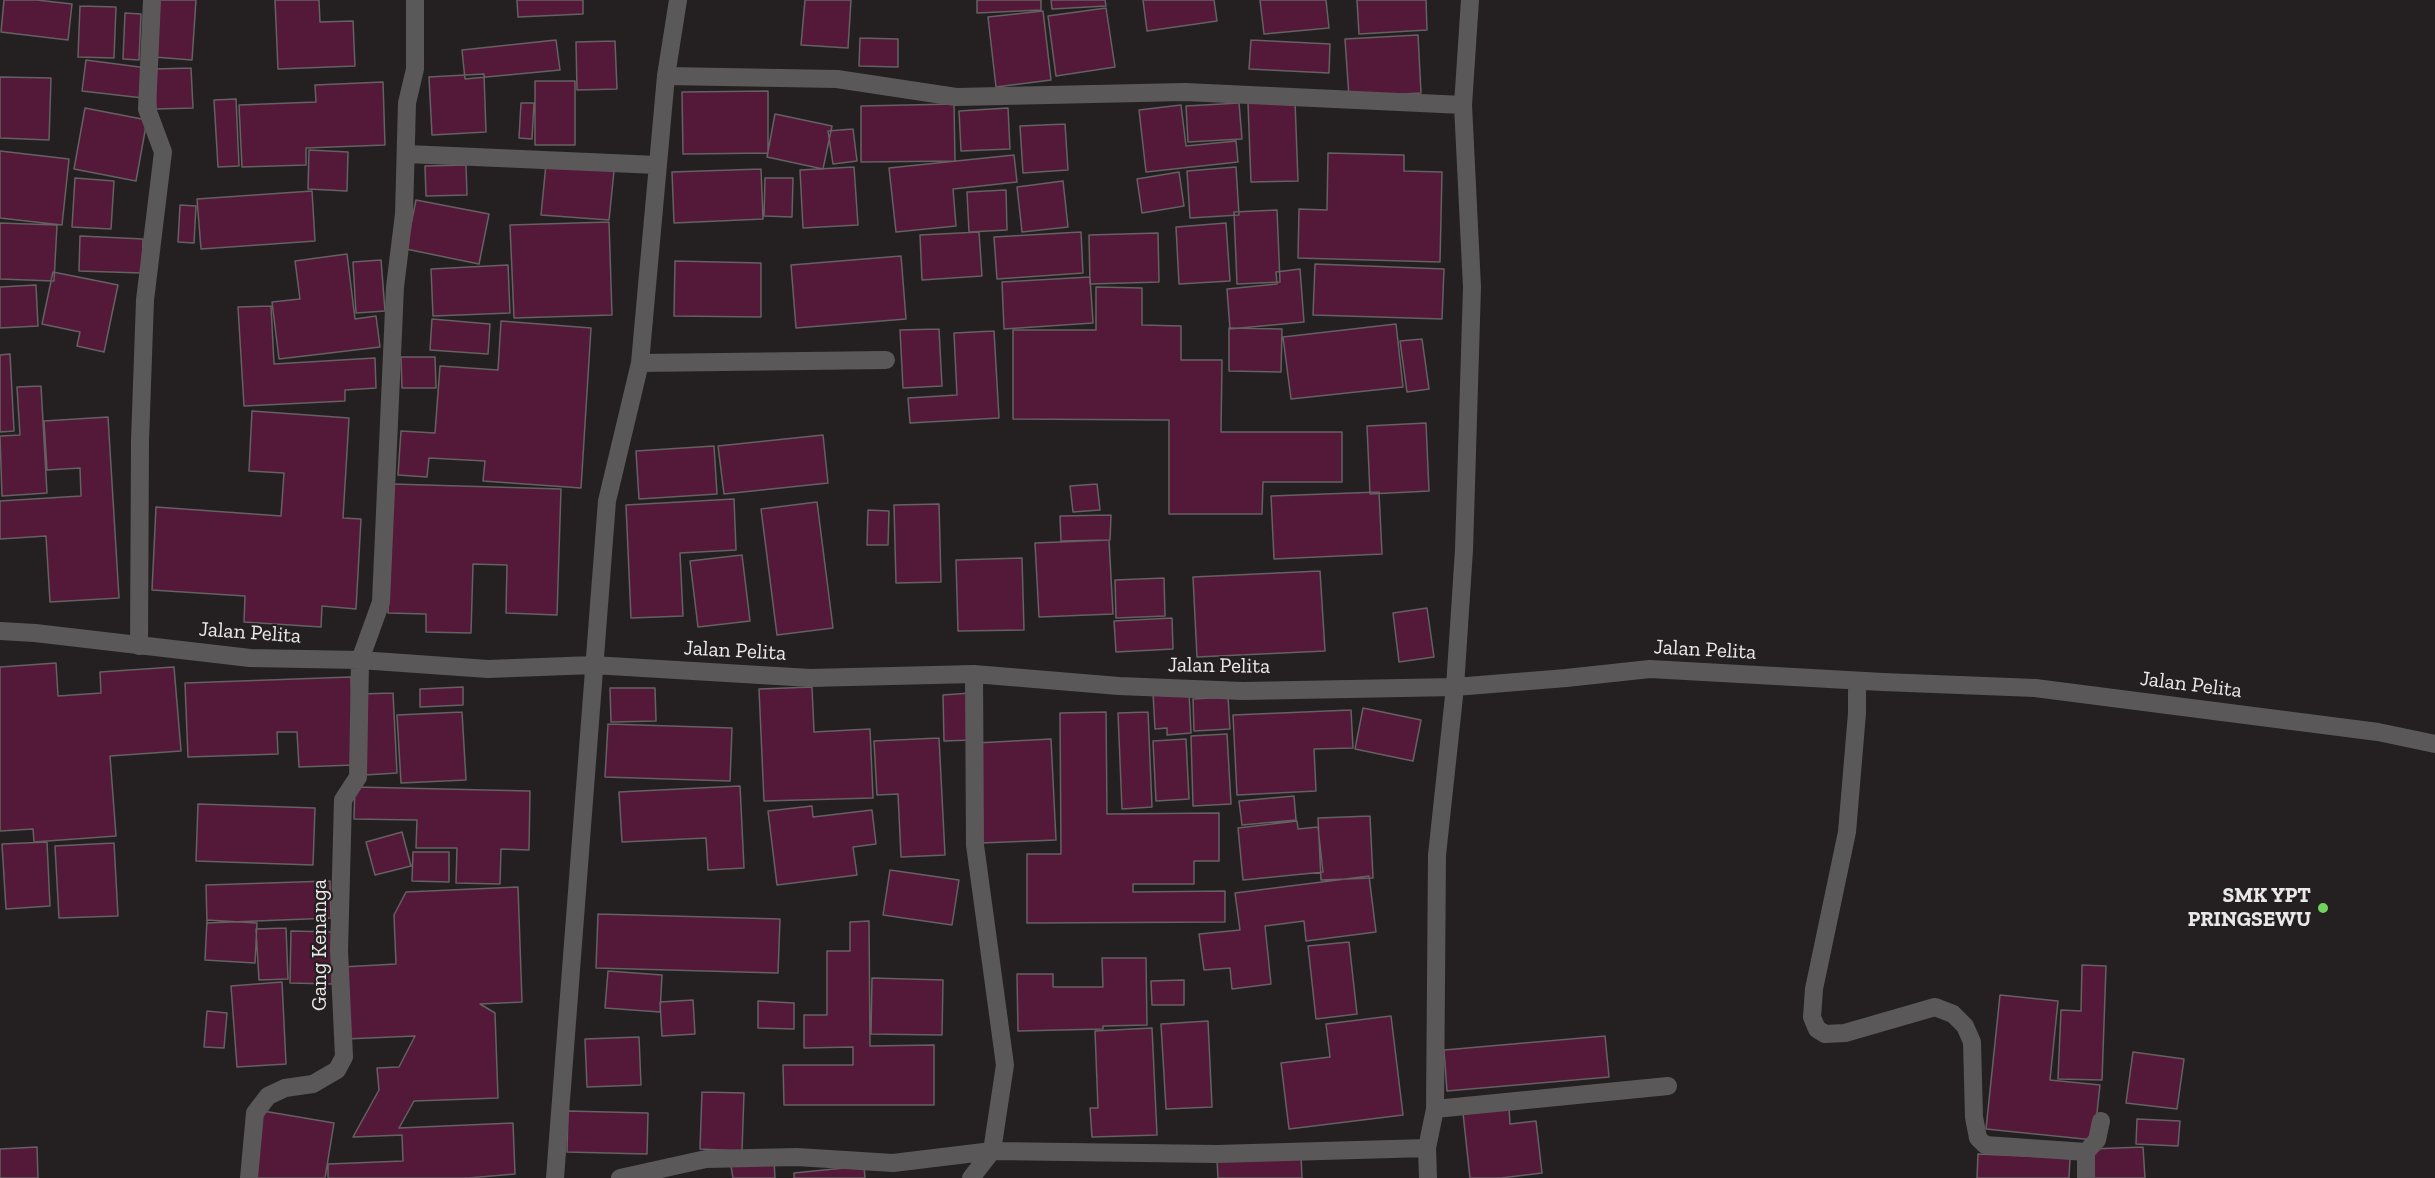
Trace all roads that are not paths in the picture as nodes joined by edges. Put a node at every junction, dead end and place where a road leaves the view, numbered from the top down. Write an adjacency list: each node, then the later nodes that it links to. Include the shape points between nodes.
1 (152, 0): 12 (street, via 147,109 163,152 146,300 140,441)
2 (415, 0): 7 (street, Gang Kenanga, via 415,69 407,103)
3 (678, 0): 5 (street)
4 (1470, 0): 6 (street)
5 (666, 76): 6 (street, via 837,79 956,97 1185,92); 8 (street)
6 (1463, 105): 17 (street, via 1472,286 1464,550)
7 (407, 154): 8 (street); 13 (street, Gang Kenanga, via 395,287 381,602)
8 (657, 165): 10 (street)
9 (886, 360): 10 (street)
10 (640, 363): 14 (street, via 607,501)
11 (0, 631): 12 (street, Jalan Pelita)
12 (139, 646): 13 (street, Jalan Pelita, via 250,658)
13 (360, 660): 14 (street, Jalan Pelita, via 488,669); 25 (street, Gang Kenanga, via 357,777 344,800 339,950 344,1057 338,1070 313,1084 268,1096 255,1113)
14 (593, 664): 15 (street, Jalan Pelita, via 810,678); 26 (street)
15 (974, 674): 17 (street, Jalan Pelita, via 1243,691); 23 (street, via 975,845 1005,1065)
16 (1857, 681): 17 (street, Jalan Pelita, via 1650,669); 18 (street, Jalan Pelita, via 2035,688 2378,732); 24 (street, via 1847,832 1814,989 1812,1017 1817,1029 1826,1034 1845,1033 1935,1007 1953,1014 1965,1026 1972,1042 1974,1117 1978,1138 1984,1145)
17 (1455, 687): 20 (street, via 1437,855)
18 (2435, 744)
19 (1668, 1086): 20 (street)
20 (1435, 1108): 22 (street)
21 (2101, 1121): 24 (street, via 2097,1140)
22 (1427, 1148): 23 (street, via 1216,1154); 29 (street)
23 (992, 1151): 27 (street, via 893,1163 797,1157 706,1159); 28 (street)
24 (2086, 1152): 30 (street)
25 (249, 1178)
26 (555, 1178)
27 (620, 1178)
28 (971, 1178)
29 (1428, 1178)
30 (2086, 1178)

